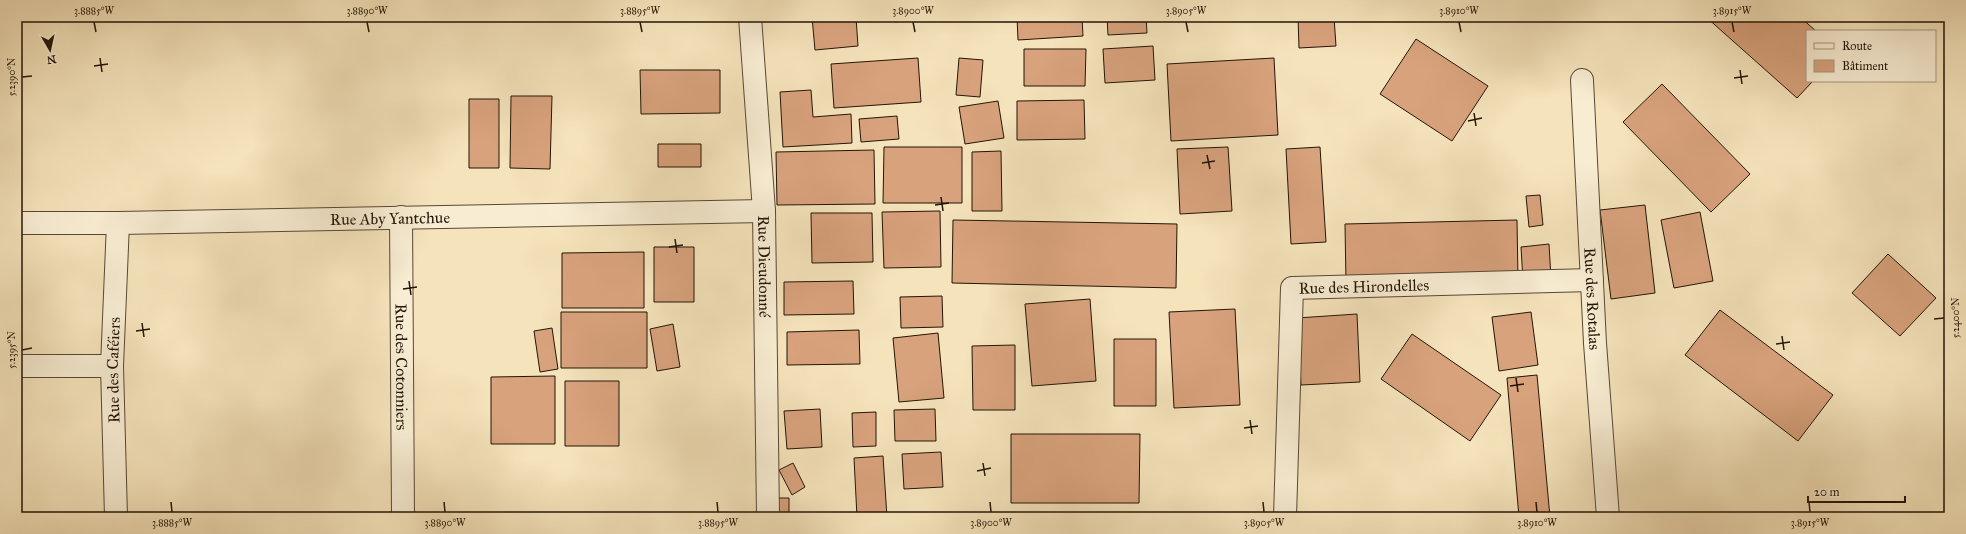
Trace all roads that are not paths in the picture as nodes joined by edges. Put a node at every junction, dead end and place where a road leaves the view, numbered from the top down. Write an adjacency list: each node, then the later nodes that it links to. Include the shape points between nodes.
1 (750, 17): 3 (street, Rue Dieudonné)
2 (1582, 80): 7 (street, Rue des Rotalas)
3 (764, 211): 4 (street, Rue Aby Yantchue); 12 (street, Rue Dieudonné)
4 (401, 217): 6 (street, Rue Aby Yantchue); 11 (street, Rue des Cotonniers)
5 (17, 223): 6 (street, Rue Aby Yantchue)
6 (118, 223): 9 (street, Rue des Caféiers)
7 (1592, 280): 13 (street, Rue des Hirondelles, via 1292,288); 14 (street, Rue des Rotalas)
8 (17, 366): 9 (street)
9 (112, 366): 10 (street, Rue des Caféiers)
10 (116, 517)
11 (403, 517)
12 (768, 517)
13 (1285, 517)
14 (1608, 517)

